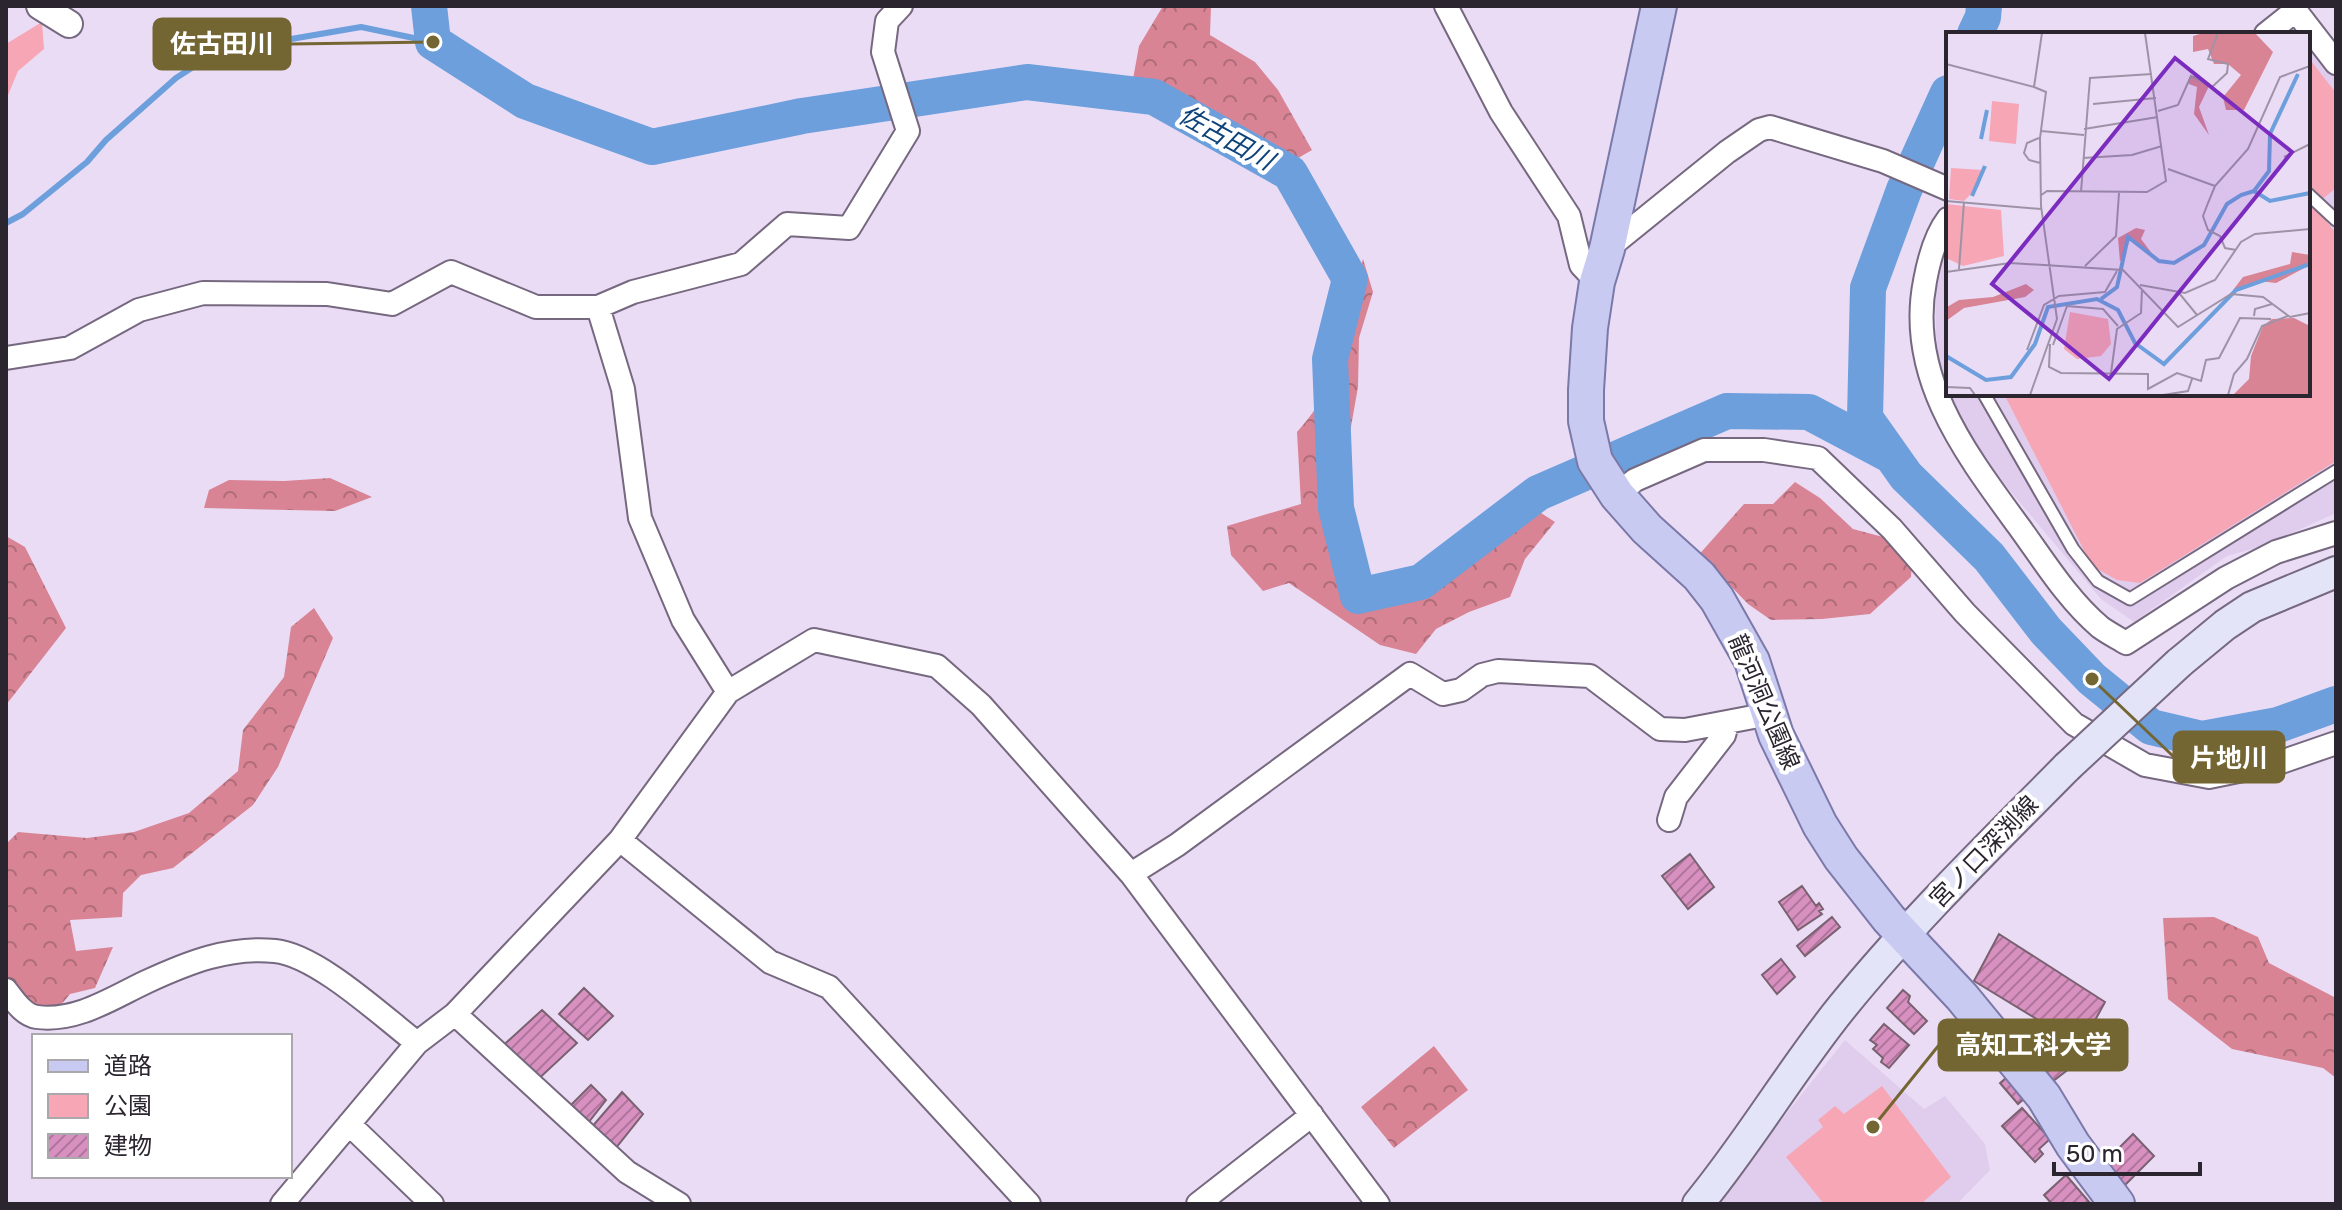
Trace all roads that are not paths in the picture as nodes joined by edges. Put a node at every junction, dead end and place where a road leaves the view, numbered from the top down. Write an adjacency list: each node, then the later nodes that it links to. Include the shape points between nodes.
1 (40, 6): 6 (street)
2 (901, 6): 15 (street, via 887,21 883,52 908,131 849,228 787,224 741,264 633,292)
3 (1446, 6): 14 (street, via 1501,112 1569,216 1581,265)
4 (1659, 6): 13 (main road, 龍河洞公園線)
5 (2294, 8): 7 (street); 8 (street)
6 (69, 24)
7 (2268, 32)
8 (2336, 63)
9 (1946, 189): 13 (street, via 1883,161 1770,127 1759,130)
10 (2310, 196): 11 (lane)
11 (2336, 220)
12 (1946, 223): 20 (street, via 1930,256 1919,308 1924,350 1945,417 2057,579 2100,627 2126,643 2226,578 2276,552)
13 (1607, 249): 14 (main road, 龍河洞公園線)
14 (1597, 282): 19 (main road, 龍河洞公園線, via 1586,421 1595,461)
15 (598, 307): 16 (street, via 536,307 451,272 392,304 327,294 203,293 139,310 70,348); 22 (street, via 623,389 640,518 683,620)
16 (6, 358)
17 (1985, 396): 18 (lane, via 2073,549 2098,581 2130,599)
18 (2336, 471)
19 (1612, 489): 23 (main road, 龍河洞公園線, via 1717,599 1752,661); 25 (street, via 1704,450 1764,450 1818,458 1892,529 2074,724 2145,765 2209,777 2278,763)
20 (2336, 533)
21 (2336, 572): 29 (main road, 宮ノ口深渕線, bridge, via 2252,607 2179,663 2067,767)
22 (728, 692): 27 (street); 28 (street, via 814,640 937,666 981,705)
23 (1769, 714): 24 (street); 29 (main road, 龍河洞公園線, via 1820,825)
24 (1727, 724): 26 (street, via 1676,797); 28 (street, via 1660,729 1590,676 1498,671 1443,694 1410,674)
25 (2336, 743)
26 (1669, 820)
27 (620, 840): 31 (street); 38 (street, via 770,962 829,987)
28 (1131, 874): 33 (street)
29 (1904, 935): 41 (main road, 宮ノ口深渕線, via 1840,1010); 42 (main road, 龍河洞公園線, via 2044,1097)
30 (6, 990): 32 (street, via 35,1017 65,1016 208,957 276,951 296,956 339,982)
31 (455, 1014): 32 (street); 37 (street, via 627,1172)
32 (417, 1043): 34 (street)
33 (1312, 1115): 39 (street); 40 (street)
34 (349, 1124): 35 (street); 36 (street)
35 (282, 1204)
36 (432, 1204)
37 (679, 1204)
38 (1029, 1204)
39 (1198, 1204)
40 (1378, 1204)
41 (1698, 1204)
42 (2117, 1204)

